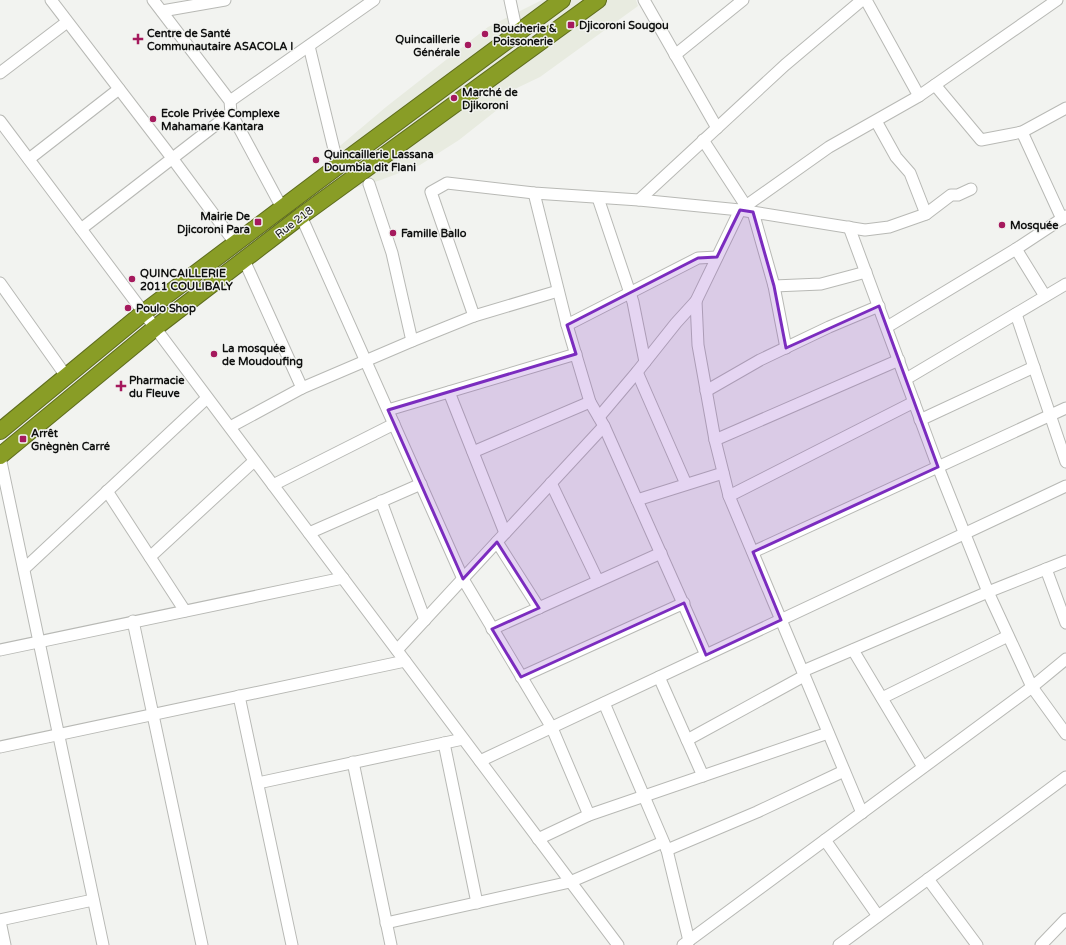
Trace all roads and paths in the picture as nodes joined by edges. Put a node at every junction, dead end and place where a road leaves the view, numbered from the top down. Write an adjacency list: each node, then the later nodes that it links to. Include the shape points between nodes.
1 (50, 0): 14 (street)
2 (153, 0): 13 (street)
3 (225, 0): 13 (street)
4 (374, 0): 16 (street)
5 (510, 0): 15 (street)
6 (562, 0): 15 (highway, Rue 218)
7 (598, 0): 41 (highway, Rue 218)
8 (644, 0): 17 (street)
9 (743, 0): 17 (street)
10 (862, 0): 27 (street, via 785,65)
11 (866, 0): 21 (street)
12 (1057, 0): 19 (street)
13 (162, 11): 22 (street)
14 (67, 22): 18 (street); 20 (street)
15 (517, 33): 32 (highway, Rue 218)
16 (309, 46): 22 (street); 32 (street)
17 (675, 55): 27 (street)
18 (0, 73)
19 (934, 85): 21 (street); 28 (street, via 981,140)
20 (119, 89): 30 (street); 31 (street)
21 (919, 96): 26 (street)
22 (230, 100): 24 (street)
23 (1066, 108): 28 (street)
24 (231, 113): 30 (street); 38 (street)
25 (0, 121): 31 (street)
26 (876, 121): 39 (street, via 829,147); 40 (street, via 896,157 910,173)
27 (717, 128): 29 (street)
28 (1022, 132): 42 (street)
29 (704, 140): 37 (street); 39 (street)
30 (172, 158): 44 (street); 45 (street)
31 (29, 160): 44 (street)
32 (338, 166): 38 (highway, Rue 218)
33 (369, 184): 64 (street, via 392,253)
34 (971, 189): 40 (street, via 958,196 951,195)
35 (534, 193): 36 (street); 53 (street); 60 (street, via 446,183 431,192)
36 (598, 198): 37 (street); 54 (street)
37 (639, 200): 39 (street)
38 (282, 208): 45 (highway, Rue 218)
39 (746, 210): 43 (street); 47 (street); 51 (street)
40 (926, 214): 43 (street, via 888,227 865,230)
41 (302, 216): 48 (highway, Rue 218); 67 (street)
42 (1064, 217): 46 (street)
43 (849, 227): 49 (street)
44 (81, 229): 58 (street)
45 (235, 243): 58 (highway, Rue 218)
46 (1016, 249): 55 (street); 62 (street)
47 (717, 257): 54 (street, via 698,258); 56 (street)
48 (244, 260): 63 (highway, Rue 218); 74 (street)
49 (866, 272): 51 (street, via 821,284); 57 (street)
50 (0, 283): 72 (street)
51 (774, 286): 65 (street)
52 (1065, 286): 55 (street)
53 (558, 291): 60 (street); 61 (street)
54 (630, 293): 61 (street); 69 (street)
55 (1045, 296): 59 (street)
56 (696, 301): 69 (street); 75 (street, via 698,345)
57 (879, 306): 62 (street); 65 (street)
58 (144, 313): 63 (street); 72 (highway, Rue 218)
59 (1016, 314): 70 (street); 73 (street)
60 (474, 316): 64 (street)
61 (567, 325): 66 (street)
62 (886, 327): 68 (street)
63 (155, 328): 77 (street); 90 (highway, Rue 218)
64 (412, 341): 67 (street)
65 (786, 348): 75 (street)
66 (576, 354): 76 (street); 78 (street)
67 (367, 360): 74 (street); 81 (street)
68 (899, 360): 73 (street); 88 (street)
69 (645, 362): 71 (street)
70 (1034, 367): 82 (street); 83 (street)
71 (637, 372): 84 (street); 97 (street)
72 (66, 376): 87 (highway, Rue 218)
73 (906, 379): 79 (street)
74 (302, 388): 86 (street)
75 (706, 391): 88 (street)
76 (449, 392): 81 (street); 89 (street)
77 (207, 398): 86 (street); 100 (street)
78 (590, 402): 84 (street); 89 (street)
79 (914, 402): 83 (street); 101 (street)
80 (1066, 408): 82 (street)
81 (388, 410): 85 (street)
82 (1051, 415): 92 (street); 93 (street)
83 (920, 420): 93 (street)
84 (602, 421): 95 (street); 102 (street)
85 (394, 424): 96 (street); 98 (street)
86 (230, 427): 91 (street)
87 (0, 431)
88 (715, 440): 94 (street)
89 (473, 452): 105 (street)
90 (0, 457): 112 (street)
91 (254, 461): 98 (street); 110 (street)
92 (1066, 462)
93 (938, 467): 106 (street); 108 (street)
94 (723, 473): 97 (street); 101 (street)
95 (551, 483): 105 (street); 116 (street)
96 (421, 484): 103 (street); 115 (street)
97 (686, 484): 102 (street)
98 (273, 485): 104 (street)
99 (1066, 486): 106 (street)
100 (107, 491): 110 (street); 112 (street)
101 (729, 496): 108 (street)
102 (637, 500): 109 (street)
103 (381, 501): 104 (street); 121 (street)
104 (309, 533): 114 (street)
105 (505, 533): 107 (street)
106 (964, 534): 117 (street); 122 (street)
107 (497, 542): 115 (street); 119 (street)
108 (753, 552): 122 (street)
109 (661, 553): 116 (street); 118 (street)
110 (150, 557): 120 (street)
111 (1066, 561): 113 (street)
112 (24, 569): 127 (street)
113 (1046, 569): 117 (street); 124 (street)
114 (342, 578): 120 (street); 129 (street)
115 (463, 579): 121 (street); 125 (street)
116 (598, 581): 119 (street)
117 (988, 592): 126 (street); 130 (street)
118 (684, 604): 131 (street); 135 (street)
119 (539, 608): 125 (street)
120 (185, 611): 123 (street)
121 (425, 620): 129 (street)
122 (781, 620): 131 (street); 134 (street)
123 (134, 622): 127 (street); 141 (street)
124 (1066, 623)
125 (492, 629): 135 (street)
126 (1008, 636): 137 (street); 139 (street)
127 (39, 642): 128 (street); 144 (street)
128 (0, 650)
129 (397, 650): 133 (street)
130 (853, 650): 134 (street); 139 (street)
131 (706, 655): 136 (street)
132 (1066, 659): 137 (street)
133 (405, 661): 138 (street); 146 (street)
134 (803, 674): 143 (street); 147 (street)
135 (521, 677): 142 (street)
136 (659, 677): 140 (street); 147 (street)
137 (1032, 687): 145 (street); 152 (street)
138 (239, 696): 141 (street); 156 (street)
139 (882, 698): 152 (street)
140 (604, 703): 142 (street); 157 (street)
141 (153, 714): 144 (street); 175 (street)
142 (552, 728): 150 (street); 159 (street)
143 (828, 733): 153 (street); 154 (street)
144 (58, 734): 149 (street); 165 (street)
145 (1066, 734)
146 (463, 739): 148 (street); 150 (street)
147 (687, 740): 154 (street)
148 (444, 743): 151 (street); 166 (street)
149 (0, 746)
150 (480, 761): 160 (street)
151 (353, 762): 156 (street); 170 (street)
152 (923, 767): 158 (street)
153 (844, 770): 158 (street); 162 (street, via 757,812)
154 (703, 776): 157 (street)
155 (1066, 778): 163 (street)
156 (258, 783): 176 (street)
157 (644, 796): 159 (street); 162 (street)
158 (862, 813): 161 (street)
159 (589, 815): 160 (street)
160 (538, 839): 164 (street)
161 (825, 840): 167 (street); 171 (street)
162 (665, 846): 164 (street); 171 (street)
163 (928, 880): 167 (street); 179 (street)
164 (570, 882): 166 (street); 178 (street)
165 (93, 900): 169 (street); 174 (street)
166 (477, 903): 170 (street)
167 (878, 916): 172 (street)
168 (1066, 919): 180 (street)
169 (0, 921): 173 (street)
170 (386, 923): 177 (street)
171 (686, 943)
172 (846, 943)
173 (5, 945)
174 (103, 945)
175 (202, 945)
176 (292, 945)
177 (391, 945)
178 (618, 945)
179 (977, 945)
180 (1041, 945)

